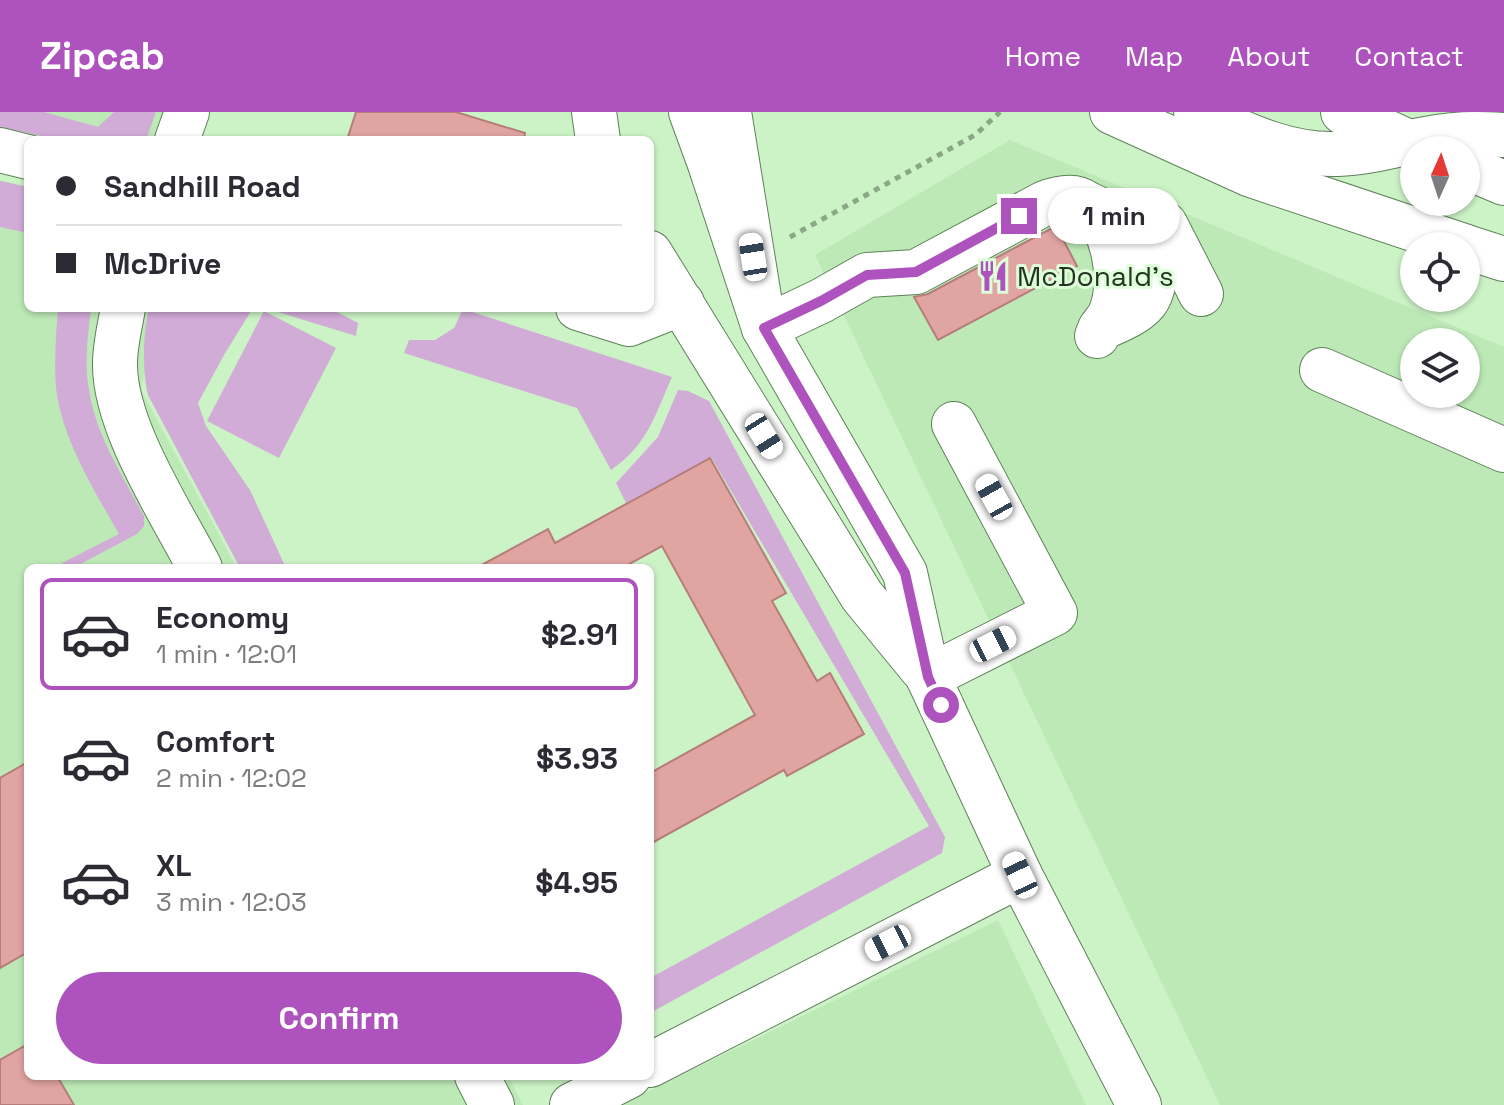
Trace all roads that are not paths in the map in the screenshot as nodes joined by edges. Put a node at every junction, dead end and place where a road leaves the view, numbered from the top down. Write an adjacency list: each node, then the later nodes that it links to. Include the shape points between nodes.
1 (187, 112): 9 (street)
2 (594, 112): 10 (street)
3 (691, 112): 27 (street)
4 (729, 112): 27 (street)
5 (1112, 112): 19 (street, via 1251,175)
6 (1196, 112): 13 (street, via 1288,149 1338,154)
7 (1343, 112): 12 (street)
8 (1504, 135): 11 (street)
9 (178, 136)
10 (597, 136)
11 (1448, 136)
12 (1400, 138)
13 (1400, 148)
14 (0, 150): 15 (street)
15 (24, 156)
16 (1480, 173): 17 (street)
17 (1504, 183)
18 (1075, 190): 23 (street, via 1095,186 1165,224); 27 (street, via 1072,198 1045,203 916,272 867,275); 28 (street, via 1104,226 1116,267 1111,312)
19 (1423, 232)
20 (1480, 251): 22 (street)
21 (654, 259): 24 (street)
22 (1504, 259)
23 (1201, 294)
24 (682, 303): 26 (street, via 629,324); 33 (street, via 862,596)
25 (122, 312): 32 (street, via 115,364 127,424)
26 (591, 312)
27 (764, 328): 33 (street, via 905,573)
28 (1095, 341)
29 (1322, 370): 31 (street)
30 (954, 424): 33 (street, via 1055,613)
31 (1504, 450)
32 (198, 564)
33 (928, 677): 34 (street)
34 (1020, 875): 35 (street); 40 (street)
35 (654, 1063)
36 (479, 1080): 38 (street)
37 (621, 1080): 39 (street)
38 (492, 1105)
39 (572, 1105)
40 (1139, 1105)

